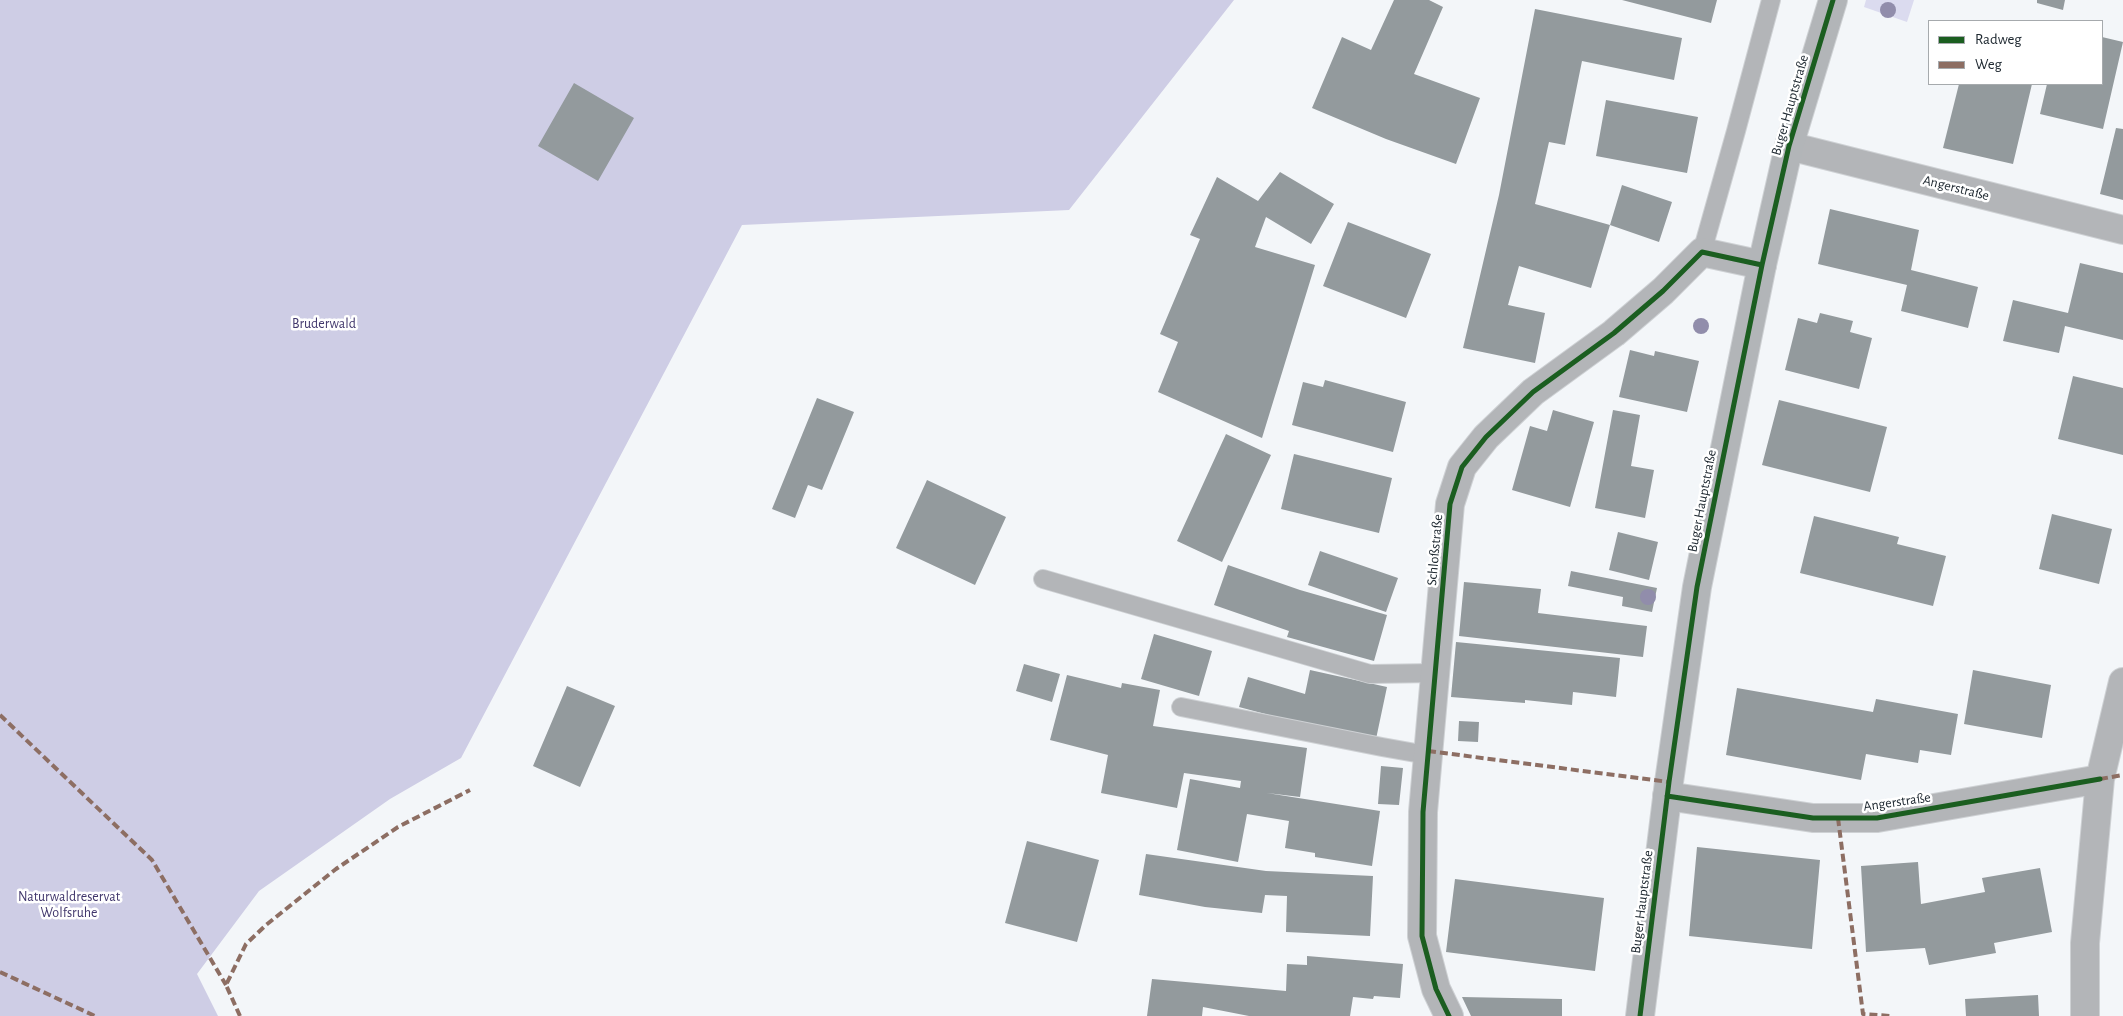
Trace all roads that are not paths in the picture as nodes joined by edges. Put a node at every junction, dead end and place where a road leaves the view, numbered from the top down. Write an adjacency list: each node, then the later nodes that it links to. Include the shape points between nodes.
1 (1771, 0): 5 (lane)
2 (1833, 0): 3 (street, Buger Hauptstraße)
3 (1789, 146): 4 (street, Angerstraße); 6 (street, Buger Hauptstraße)
4 (2123, 230)
5 (1702, 252): 6 (street); 8 (street, Schloßstraße, via 1614,333 1533,392 1486,437 1462,467 1450,504)
6 (1762, 265): 13 (street, Buger Hauptstraße, via 1697,587)
7 (1043, 579): 8 (lane, via 1370,674)
8 (1436, 673): 11 (street, Schloßstraße)
9 (2123, 682): 12 (street)
10 (1181, 707): 11 (lane)
11 (1428, 755): 14 (street, Schloßstraße, via 1423,812 1422,936 1436,989)
12 (2100, 779): 13 (street, Angerstraße, via 1877,818 1813,818); 16 (street, via 2085,943)
13 (1667, 796): 15 (street, Buger Hauptstraße)
14 (1449, 1016)
15 (1640, 1016)
16 (2085, 1016)

